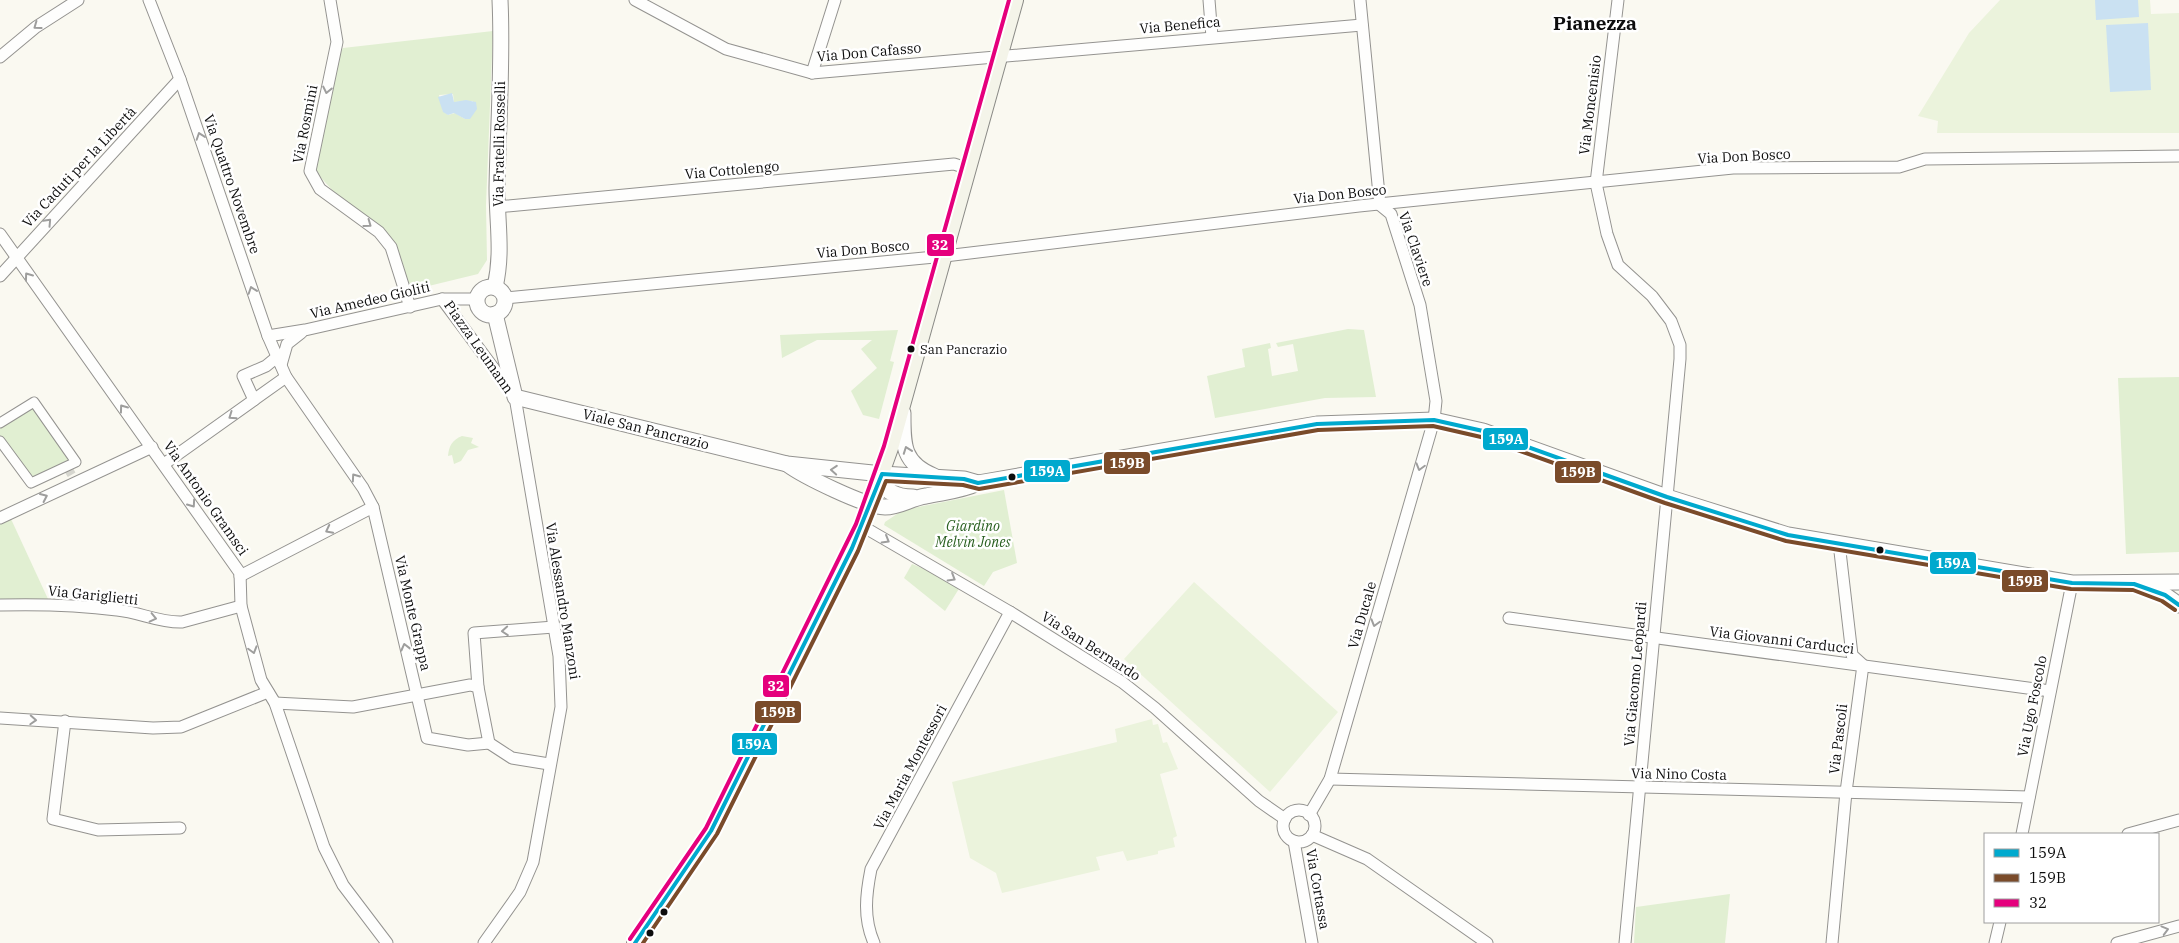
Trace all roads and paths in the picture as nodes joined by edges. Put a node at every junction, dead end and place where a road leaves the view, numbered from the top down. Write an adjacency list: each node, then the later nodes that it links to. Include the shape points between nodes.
1 (78, 0): 13 (street, one-way to 13)
2 (149, 0): 16 (street, Via Quattro Novembre)
3 (330, 0): 29 (street, Via Rosmini, one-way to 29, via 337,42 310,171 320,189 379,232 391,247)
4 (500, 0): 21 (street, Via Fratelli Rosselli)
5 (635, 0): 15 (street, Via Don Cafasso, via 726,49)
6 (835, 0): 15 (street)
7 (1016, 0): 14 (main road)
8 (1209, 0): 12 (street)
9 (1360, 0): 11 (street, Via Claviere)
10 (1618, 0): 19 (street, Via Moncenisio)
11 (1362, 25): 12 (street, Via Benefica); 20 (street, Via Claviere)
12 (1212, 37): 14 (street, Via Benefica)
13 (2, 51)
14 (1000, 55): 15 (street, Via Don Cafasso); 18 (main road)
15 (812, 73)
16 (180, 79): 24 (street, Via Caduti per la Libertà, one-way to 16); 32 (street, Via Quattro Novembre, one-way to 16)
17 (2179, 156): 19 (street, Via Don Bosco, via 1925,159 1899,167 1732,168)
18 (969, 169): 21 (street, Via Cottolengo, via 954,164); 23 (main road)
19 (1596, 183): 20 (street, Via Don Bosco); 47 (street, Via Moncenisio, via 1607,234 1618,264 1664,310 1680,345)
20 (1380, 205): 23 (street, Via Don Bosco); 38 (street, Via Claviere, via 1391,214 1420,306 1436,401)
21 (497, 207): 26 (street, Via Fratelli Rosselli)
22 (0, 234): 24 (street, Via Antonio Gramsci)
23 (945, 256): 26 (street, Via Don Bosco); 37 (main road)
24 (16, 258): 25 (street, Via Caduti per la Libertà); 41 (street, Via Antonio Gramsci, one-way to 24)
25 (0, 276)
26 (500, 293): 28 (street, via 482,291); 30 (street, via 503,309)
27 (442, 299): 28 (street, Piazza Leumann); 29 (street, Via Amedeo Gioliti); 35 (street, Piazza Leumann)
28 (477, 299): 30 (street, via 482,312)
29 (410, 307): 31 (street, Via Amedeo Gioliti)
30 (495, 314): 35 (street, Piazza Leumann)
31 (305, 330): 32 (street, Via Amedeo Gioliti); 33 (street, Via Amedeo Gioliti, via 287,344)
32 (268, 336): 33 (street, Via Quattro Novembre)
33 (279, 361): 34 (street, Via Quattro Novembre); 36 (street, via 242,376)
34 (286, 378): 36 (street); 50 (street, Via Quattro Novembre, one-way to 34)
35 (513, 392): 43 (street, Viale San Pancrazio); 63 (street, Via Alessandro Manzoni)
36 (254, 400): 42 (street, one-way to 42)
37 (903, 403): 44 (main road); 45 (street, one-way to 37, via 911,461 903,435)
38 (1434, 420): 46 (street, via 1317,424); 47 (street, via 1483,431); 75 (street, Via Ducale, one-way to 75)
39 (0, 423): 40 (street, via 34,402 76,462 31,483)
40 (0, 442)
41 (152, 447): 42 (street, Via Antonio Gramsci); 51 (street, one-way to 41)
42 (164, 464): 54 (street, Via Antonio Gramsci, one-way to 54)
43 (787, 464): 44 (street, Viale San Pancrazio, one-way to 43); 49 (street, Viale San Pancrazio, via 799,473)
44 (881, 475): 45 (street, Viale San Pancrazio); 48 (street, via 882,484 890,492); 49 (main road)
45 (942, 479): 46 (street, Viale San Pancrazio)
46 (978, 483): 48 (street, Viale San Pancrazio, via 965,489)
47 (1667, 497): 53 (street, via 1788,535); 64 (street, Via Giacomo Leopardi)
48 (915, 498): 49 (street, Viale San Pancrazio, via 886,507)
49 (870, 506): 52 (main road)
50 (373, 507): 54 (street, one-way to 54); 69 (street, Via Monte Grappa, one-way to 50)
51 (0, 518)
52 (862, 526): 61 (street, Via San Bernardo, one-way to 61); 91 (main road, via 711,832)
53 (1839, 543): 56 (street); 65 (street, via 1852,655)
54 (240, 576): 60 (street, Via Antonio Gramsci)
55 (2179, 582): 57 (street, via 2145,581)
56 (2072, 583): 57 (street); 67 (street, Via Ugo Foscolo)
57 (2134, 584): 59 (street, via 2165,595)
58 (0, 605): 60 (street, Via Gariglietti, one-way to 60, via 49,604 119,610 172,622)
59 (2179, 605)
60 (240, 606): 68 (street, Via Antonio Gramsci, one-way to 68)
61 (1010, 612): 80 (street, Via San Bernardo, via 1122,682); 92 (street, Via Maria Montessori, via 871,869 865,899)
62 (1509, 618): 64 (street, Via Giovanni Carducci)
63 (554, 628): 66 (street, one-way to 66, via 474,633); 74 (street, Via Alessandro Manzoni, via 561,708)
64 (1652, 639): 65 (street, Via Giovanni Carducci); 76 (street, Via Giacomo Leopardi)
65 (1863, 665): 67 (street, Via Giovanni Carducci); 77 (street, Via Pascoli)
66 (478, 687): 69 (street, via 470,685); 73 (street)
67 (2050, 691): 78 (street, Via Ugo Foscolo)
68 (268, 692): 70 (street, Via Antonio Gramsci); 72 (street, via 181,727)
69 (416, 694): 70 (street, via 340,708); 73 (street, Via Monte Grappa, via 427,738 468,745)
70 (275, 703): 89 (street, Via Antonio Gramsci, via 324,847 343,886)
71 (0, 718): 72 (street, one-way to 72)
72 (65, 722): 82 (street, via 53,819 98,830)
73 (490, 744): 74 (street, via 512,758)
74 (549, 764): 90 (street, Via Alessandro Manzoni, via 533,862 520,892)
75 (1330, 779): 76 (street, Via Nino Costa); 79 (street, Via Ducale)
76 (1640, 788): 77 (street, Via Nino Costa); 95 (street, Via Giacomo Leopardi)
77 (1846, 792): 78 (street, Via Nino Costa); 96 (street, Via Pascoli)
78 (2028, 797): 83 (street, Via Ugo Foscolo)
79 (1309, 814): 80 (street, via 1296,810); 85 (street, via 1314,826)
80 (1284, 819): 86 (street, via 1285,834)
81 (2179, 820): 84 (street)
82 (180, 828)
83 (2022, 833)
84 (2132, 833)
85 (1312, 835): 86 (street, via 1304,841); 94 (street, via 1367,859)
86 (1294, 841): 93 (street, Via Cortassa)
87 (2000, 923): 97 (street)
88 (2179, 926): 98 (street, one-way to 88)
89 (387, 943)
90 (484, 943)
91 (635, 943)
92 (874, 943)
93 (1312, 943)
94 (1487, 943)
95 (1624, 943)
96 (1832, 943)
97 (1995, 943)
98 (2117, 943)

